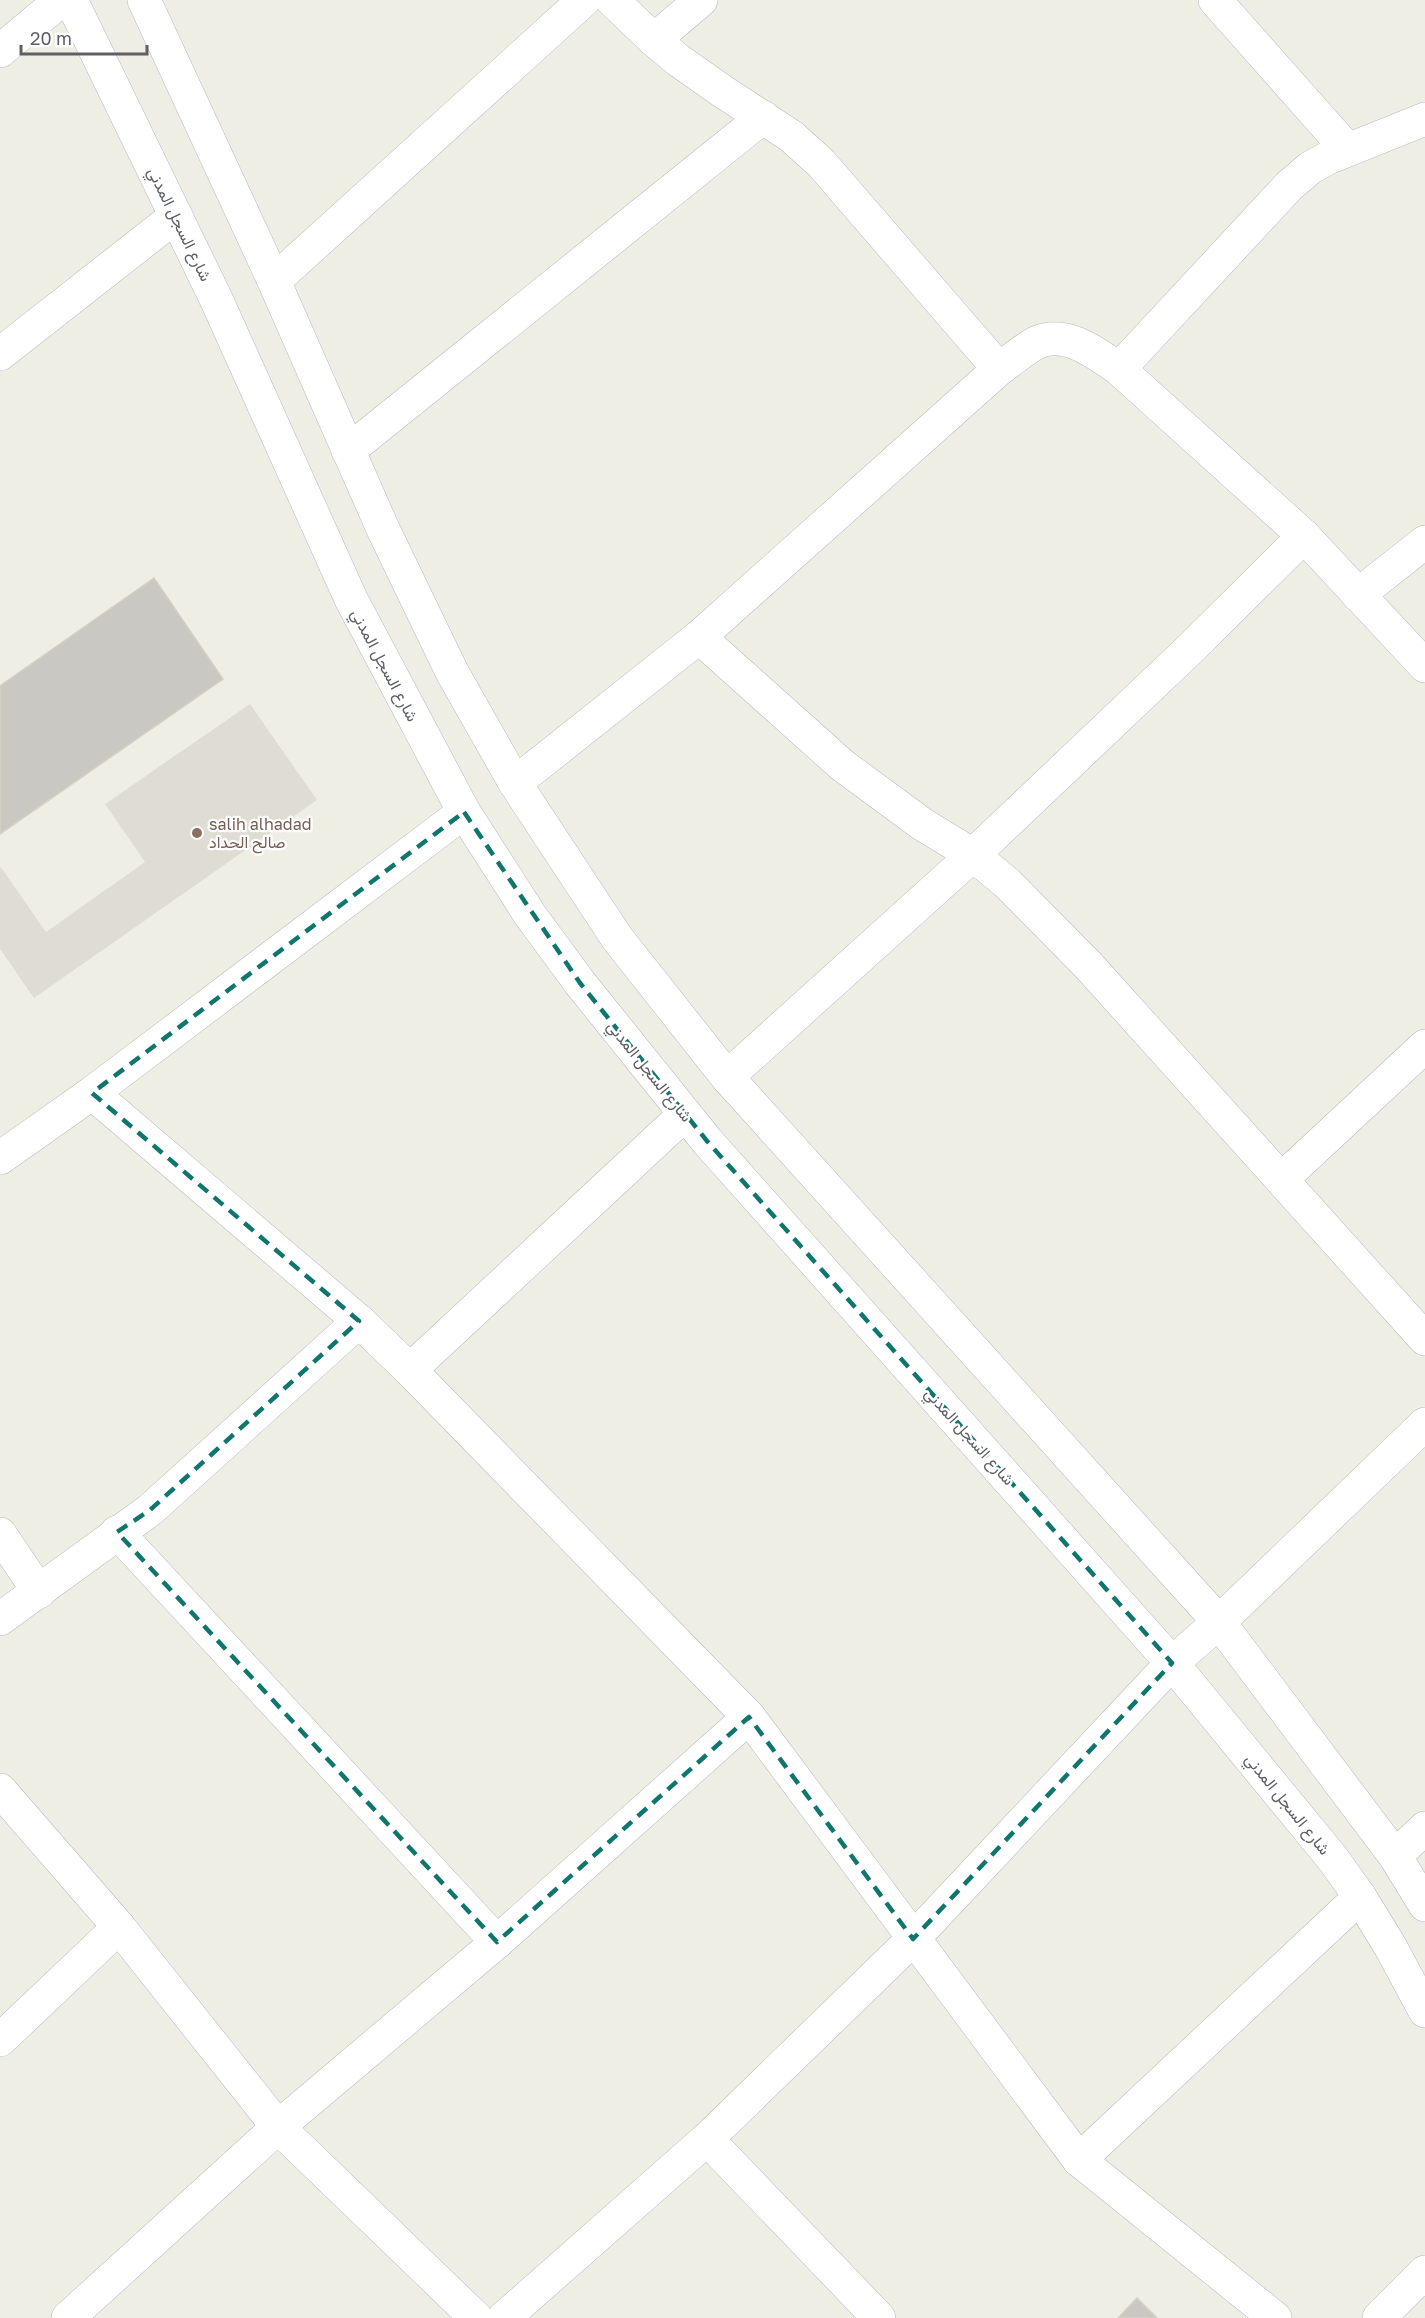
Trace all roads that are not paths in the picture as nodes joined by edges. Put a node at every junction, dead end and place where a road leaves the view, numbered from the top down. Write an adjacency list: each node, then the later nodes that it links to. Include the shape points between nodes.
1 (61, 0): 9 (street)
2 (71, 0): 13 (street, شارع السجل المدني)
3 (144, 0): 14 (street)
4 (584, 0): 14 (street)
5 (612, 0): 8 (street)
6 (701, 0): 8 (street)
7 (1215, 0): 12 (street)
8 (654, 40): 10 (street)
9 (0, 51)
10 (763, 117): 16 (street, via 821,164); 18 (street)
11 (1425, 119): 12 (street)
12 (1347, 149): 17 (street, via 1310,168 1289,186)
13 (176, 216): 15 (street); 25 (street, شارع السجل المدني, via 351,599)
14 (274, 281): 18 (street)
15 (0, 354)
16 (999, 369): 17 (street, via 1038,342 1053,340 1092,350); 22 (street)
17 (1119, 369): 19 (street)
18 (348, 451): 24 (street, via 452,672)
19 (1304, 537): 21 (street); 26 (street)
20 (1425, 542): 21 (street)
21 (1358, 595): 23 (street)
22 (699, 637): 24 (street); 26 (street, via 842,765)
23 (1425, 666)
24 (515, 783): 28 (street, via 617,938)
25 (464, 812): 29 (street); 30 (street, شارع السجل المدني, via 530,915)
26 (972, 855): 28 (street); 32 (street, via 1051,925)
27 (1425, 1046): 32 (street)
28 (727, 1077): 41 (street)
29 (92, 1093): 31 (street); 33 (street)
30 (684, 1115): 35 (street); 42 (street, شارع السجل المدني)
31 (0, 1158)
32 (1282, 1179): 34 (street)
33 (359, 1321): 35 (street); 37 (street, via 150,1510)
34 (1425, 1339)
35 (410, 1370): 43 (street)
36 (1425, 1424): 41 (street)
37 (117, 1532): 39 (street); 51 (street)
38 (0, 1533): 39 (street)
39 (39, 1592): 40 (street)
40 (0, 1619)
41 (1219, 1622): 42 (street); 46 (street)
42 (1172, 1663): 47 (street, شارع السجل المدني); 50 (street)
43 (749, 1717): 50 (street); 51 (street)
44 (0, 1790): 49 (street)
45 (1425, 1828): 46 (street)
46 (1395, 1856): 48 (street)
47 (1360, 1897): 52 (street, شارع السجل المدني); 56 (street)
48 (1425, 1905)
49 (119, 1927): 53 (street); 54 (street)
50 (913, 1939): 55 (street); 56 (street)
51 (497, 1942): 54 (street)
52 (1425, 2011)
53 (0, 2040)
54 (278, 2127): 58 (street); 59 (street)
55 (707, 2139): 60 (street); 61 (street)
56 (1079, 2160): 62 (street)
57 (1425, 2272): 63 (street)
58 (68, 2318)
59 (476, 2318)
60 (504, 2318)
61 (879, 2318)
62 (1275, 2318)
63 (1379, 2318)

